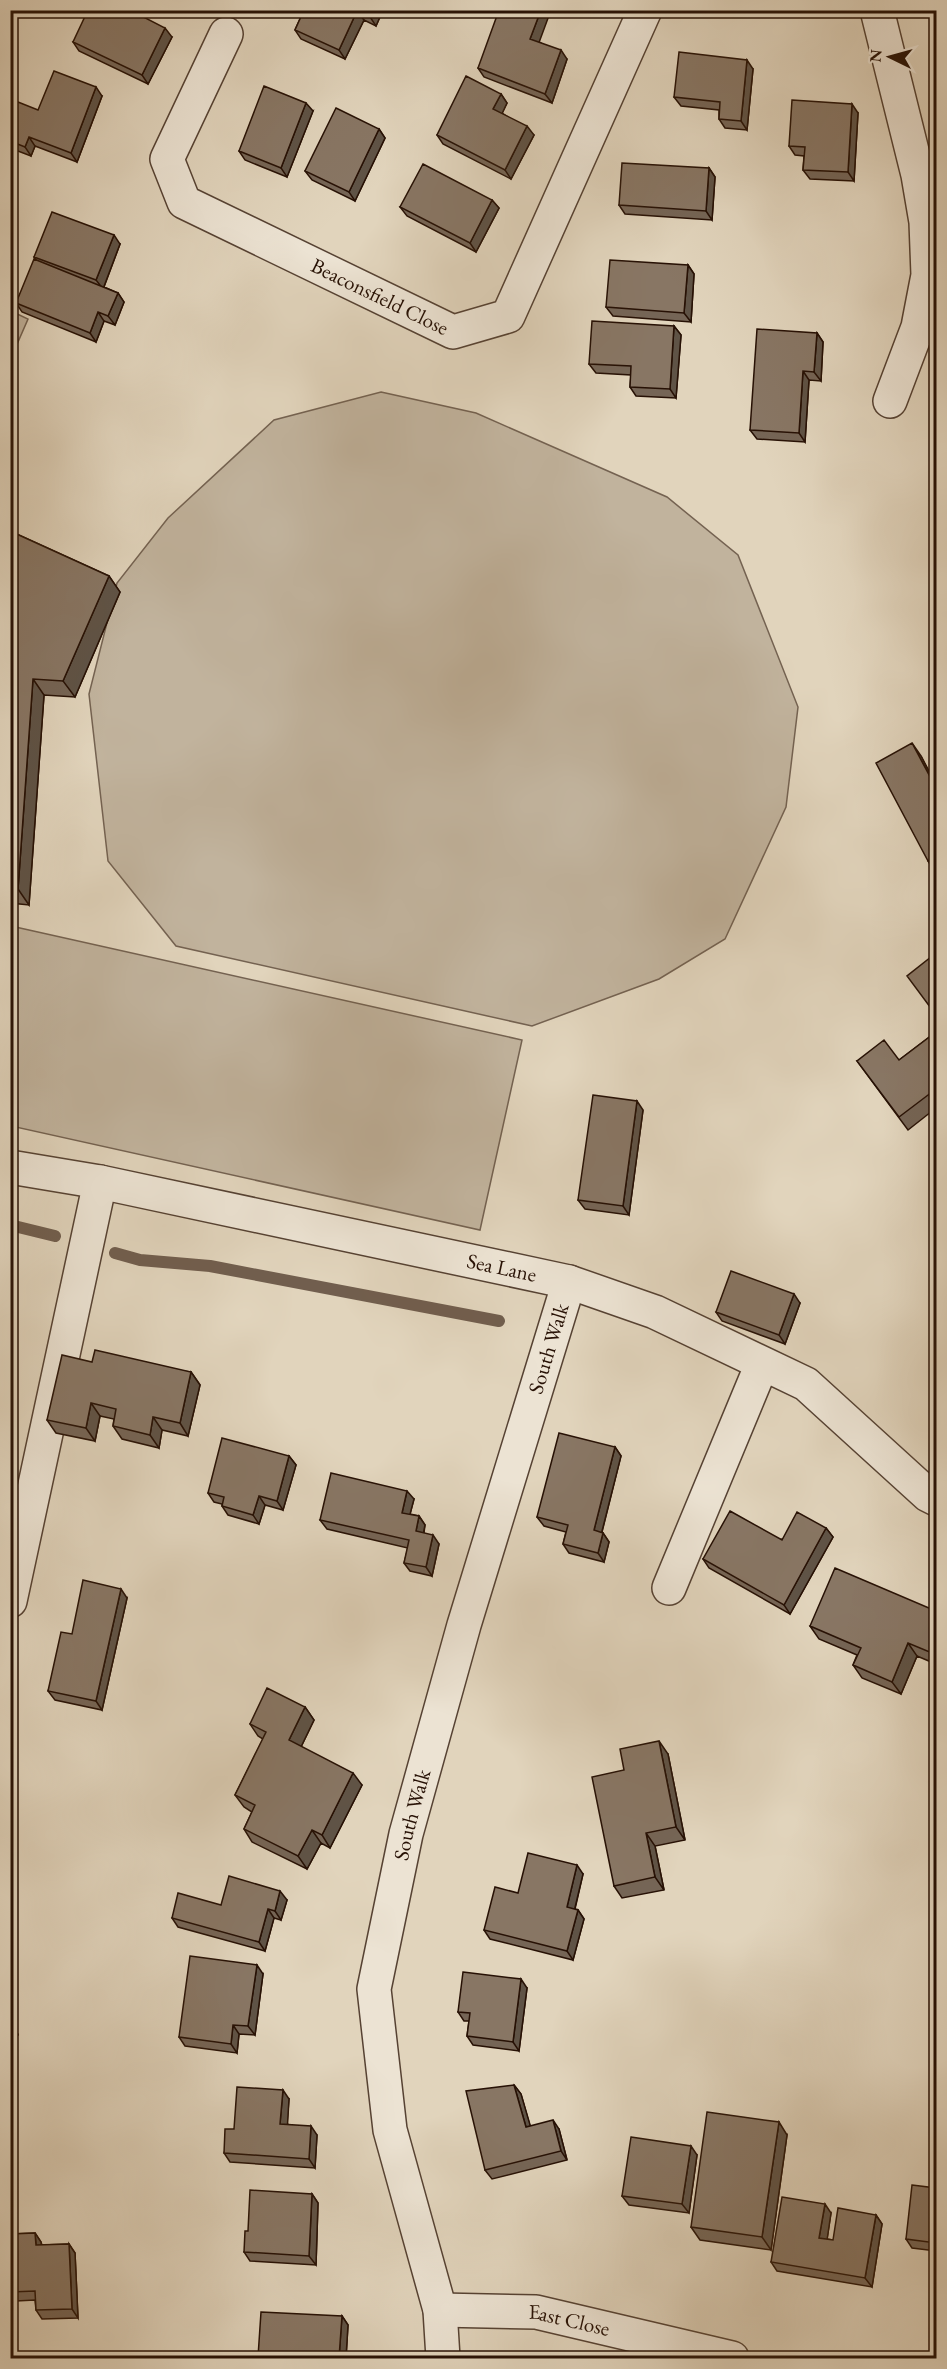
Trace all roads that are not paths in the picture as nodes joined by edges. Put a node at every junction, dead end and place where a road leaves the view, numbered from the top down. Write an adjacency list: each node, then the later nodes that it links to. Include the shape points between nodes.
1 (645, 10): 3 (street, Beaconsfield Close, via 508,316 453,332 184,202 167,159)
2 (877, 10): 4 (street, via 918,175 926,222 928,275 918,327)
3 (226, 34)
4 (890, 401)
5 (10, 1167): 6 (street, Sea Lane)
6 (100, 1182): 7 (street, Sea Lane); 11 (street)
7 (569, 1282): 8 (street, Sea Lane, via 655,1312); 12 (street, South Walk, via 464,1625 406,1834 374,1989 390,2130)
8 (762, 1364): 9 (street, Sea Lane, via 806,1384); 10 (street)
9 (936, 1499)
10 (669, 1588)
11 (10, 1601)
12 (440, 2310): 13 (street, South Walk); 14 (street, East Close, via 536,2312)
13 (443, 2358)
14 (732, 2358)

